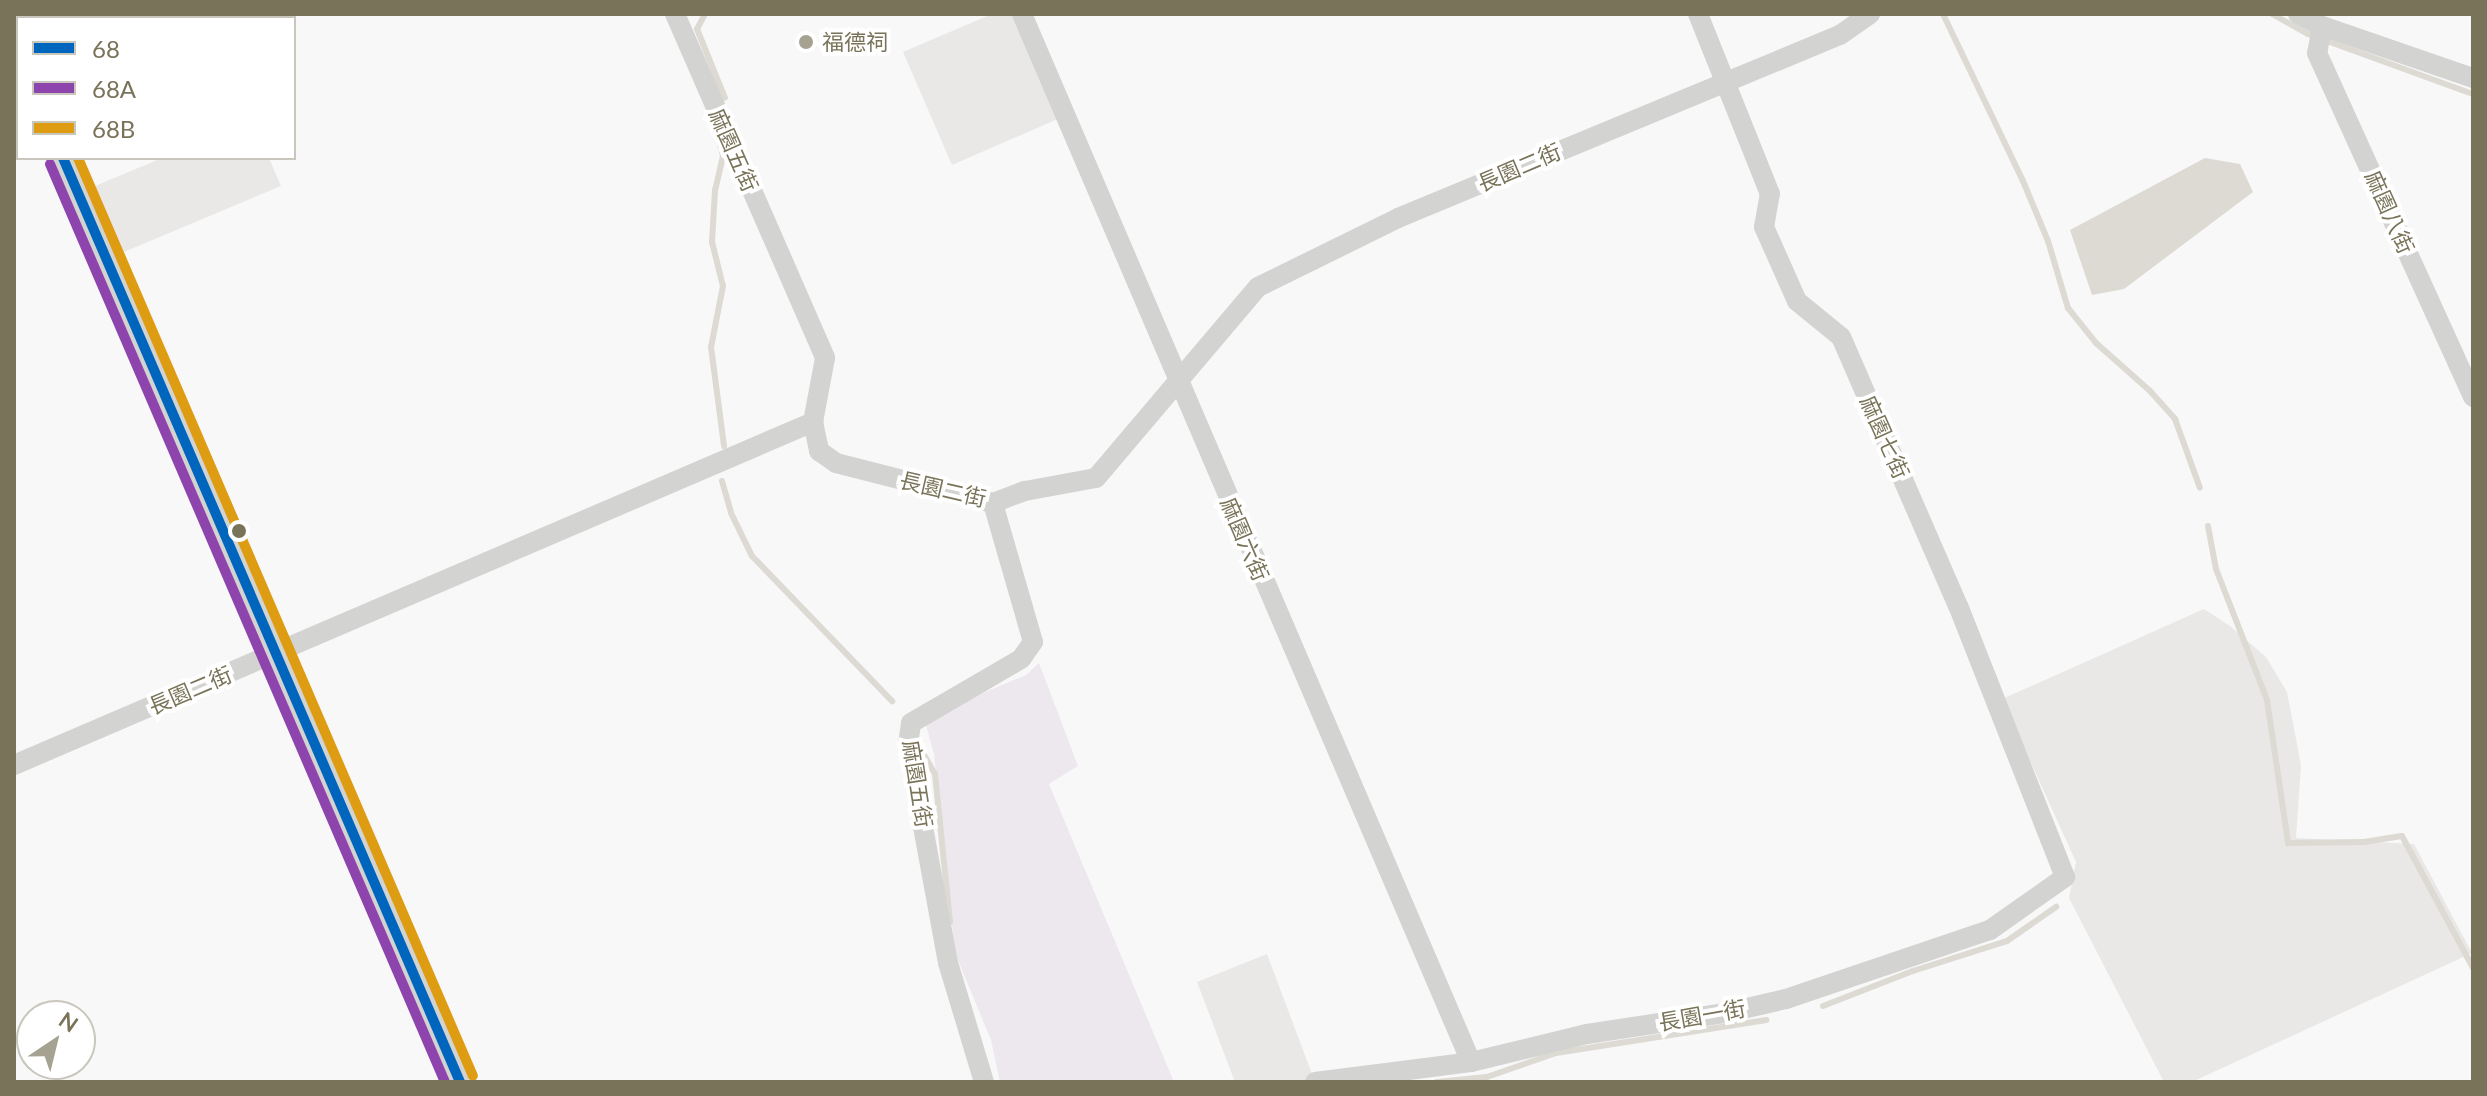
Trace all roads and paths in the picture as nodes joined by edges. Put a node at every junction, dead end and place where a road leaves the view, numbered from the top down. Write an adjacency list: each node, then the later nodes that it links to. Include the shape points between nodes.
1 (675, 14): 12 (street, 麻園五街, via 825,358)
2 (1022, 14): 10 (street, 麻園六街)
3 (1698, 14): 8 (street, 麻園七街)
4 (1870, 14): 8 (street, 長園二街, via 1840,35)
5 (2298, 14): 6 (street)
6 (2322, 26): 7 (street); 11 (street, 麻園八街, via 2317,53)
7 (2473, 78)
8 (1726, 79): 10 (street, 長園二街, via 1398,218 1258,287); 16 (street, 麻園七街, via 1770,194 1764,227 1797,301 1841,337 1958,606)
9 (64, 160): 14 (street)
10 (1177, 383): 13 (street, 長園二街, via 1096,478 1025,491); 17 (street, 麻園六街)
11 (2473, 397)
12 (813, 422): 13 (street, 長園二街, via 825,459); 14 (street, 長園二街)
13 (993, 503): 19 (street, 麻園五街, via 1033,642 1021,659 911,723 908,745 948,963)
14 (274, 655): 15 (street, 長園二街); 18 (street)
15 (14, 765)
16 (2065, 877): 17 (street, 長園一街, via 1990,930 1786,999 1587,1034)
17 (1471, 1062): 20 (street, 長園一街)
18 (460, 1082)
19 (984, 1082)
20 (1315, 1082)

